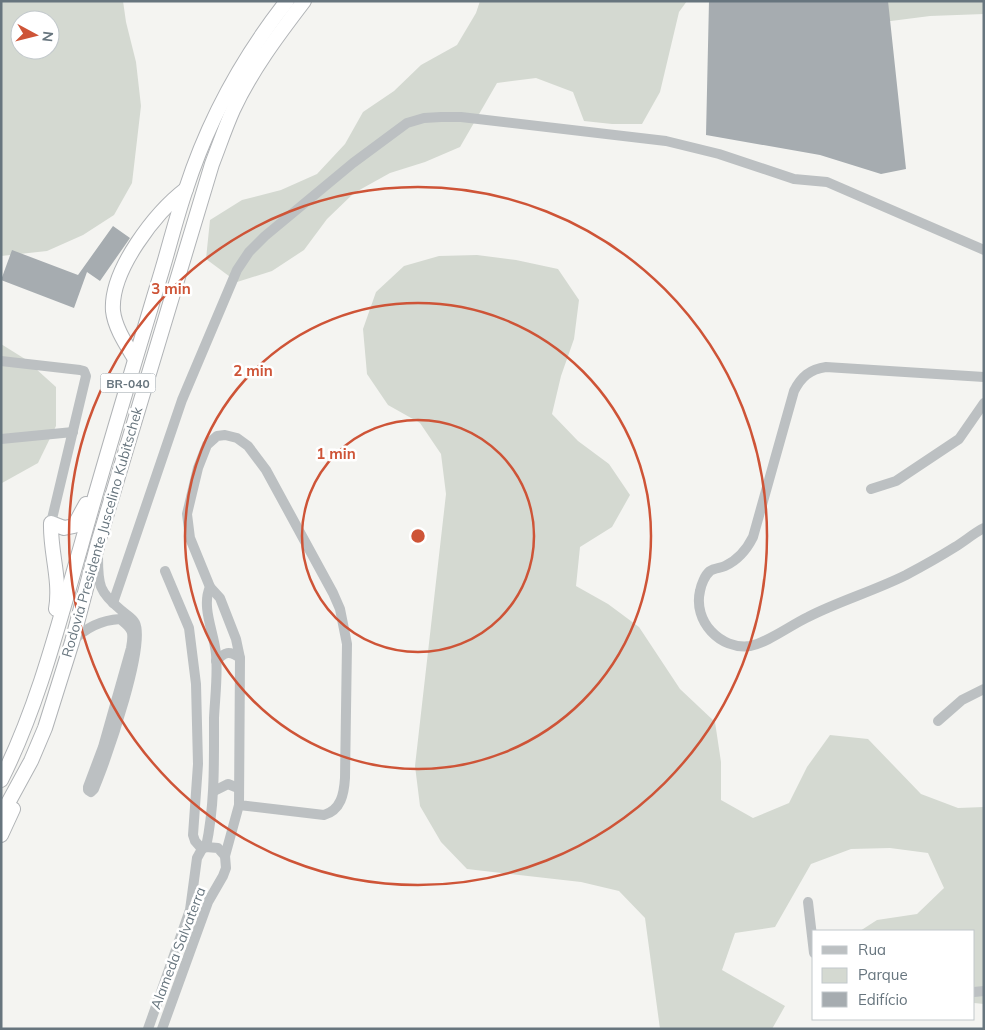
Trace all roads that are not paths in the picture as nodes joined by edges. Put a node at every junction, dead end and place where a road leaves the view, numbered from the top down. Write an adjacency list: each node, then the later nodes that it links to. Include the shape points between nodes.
1 (287, 1): 3 (highway, Rodovia Presidente Juscelino Kubitschek / BR-040, via 265,29 228,91 206,135)
2 (304, 1): 15 (highway, Rodovia Presidente Juscelino Kubitschek / BR-040, via 248,82 212,164)
3 (186, 189): 5 (highway, Rodovia Presidente Juscelino Kubitschek / BR-040); 5 (highway, via 160,212 122,270 114,299 114,320)
4 (984, 250): 18 (street, via 827,182 794,179 719,154 666,141 461,116 424,118 407,123 353,162 289,216 249,252 237,270 182,400)
5 (135, 359): 10 (highway, Rodovia Presidente Juscelino Kubitschek / BR-040)
6 (1, 361): 9 (street, via 84,372 86,378)
7 (984, 377): 14 (street, via 826,367 801,379 794,391 753,536 739,556 726,566 711,570 706,577 700,592 701,616 709,630 721,640 743,646 759,644 809,616 904,576)
8 (984, 403): 12 (street, via 959,439 896,481)
9 (73, 432): 11 (street); 13 (street)
10 (112, 438): 13 (highway, via 79,520 70,528); 23 (highway, Rodovia Presidente Juscelino Kubitschek / BR-040)
11 (1, 439)
12 (871, 489)
13 (51, 523): 23 (highway, via 58,596)
14 (984, 528)
15 (98, 544): 18 (street, via 99,584); 20 (highway, Rodovia Presidente Juscelino Kubitschek / BR-040)
16 (165, 571): 33 (street, via 189,628 196,684 198,764 194,835)
17 (210, 587): 21 (street, Alameda Salvaterra, via 220,598); 22 (street, Alameda Salvaterra, via 206,603); 30 (street, Alameda Salvaterra, via 190,538 187,514 207,445 217,436 225,435 248,446 266,470 333,593 340,609 347,644 345,778 338,805 324,815)
18 (113, 603): 19 (street)
19 (121, 615): 19 (street, via 132,632 131,648 103,747 88,787 90,792 94,789 113,737 136,646 138,632 135,624 131,618); 20 (street, via 90,627)
20 (72, 642): 26 (highway, Rodovia Presidente Juscelino Kubitschek / BR-040)
21 (240, 658): 22 (street, via 234,653 227,653); 28 (street, Alameda Salvaterra)
22 (216, 661): 29 (street, Alameda Salvaterra)
23 (44, 677): 27 (highway, Rodovia Presidente Juscelino Kubitschek / BR-040)
24 (984, 689): 25 (street, via 962,700)
25 (938, 721)
26 (31, 761): 31 (highway, Rodovia Presidente Juscelino Kubitschek / BR-040); 32 (highway)
27 (1, 780)
28 (238, 788): 29 (street, via 228,784); 30 (street, Alameda Salvaterra)
29 (214, 791): 33 (street, Alameda Salvaterra, via 211,824)
30 (238, 805): 34 (street, Alameda Salvaterra)
31 (1, 816)
32 (1, 836)
33 (204, 848): 34 (street, via 218,848); 37 (street, Alameda Salvaterra, via 197,858 190,910)
34 (226, 856): 38 (street, Alameda Salvaterra, via 223,876 208,902)
35 (808, 902): 36 (street)
36 (812, 936)
37 (148, 1029)
38 (162, 1029)

